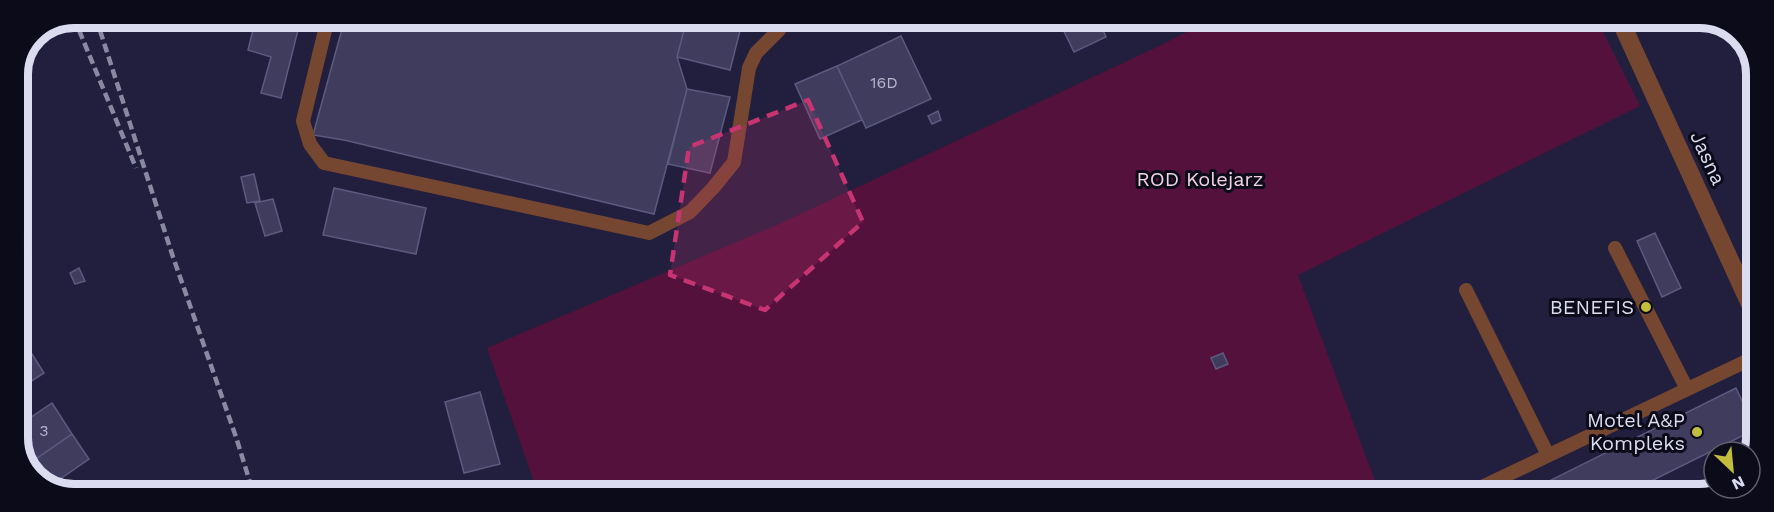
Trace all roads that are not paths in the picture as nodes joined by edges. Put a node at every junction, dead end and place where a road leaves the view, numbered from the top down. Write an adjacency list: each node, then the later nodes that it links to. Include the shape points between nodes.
1 (325, 28): 2 (lane, via 303,121 310,144 324,163 649,233 690,212 734,162 748,68)
2 (779, 28)
3 (1624, 28): 6 (street, Jasna)
4 (1615, 248): 8 (lane)
5 (1466, 290): 9 (lane)
6 (1746, 294)
7 (1746, 361): 8 (lane)
8 (1687, 390): 9 (lane)
9 (1548, 455): 10 (lane)
10 (1488, 484)

